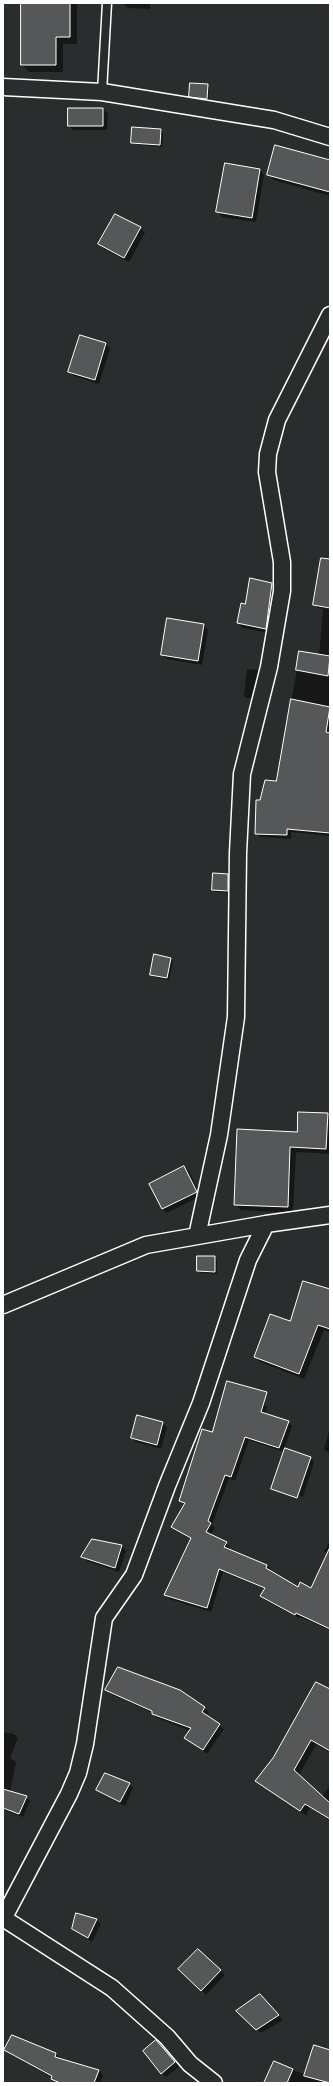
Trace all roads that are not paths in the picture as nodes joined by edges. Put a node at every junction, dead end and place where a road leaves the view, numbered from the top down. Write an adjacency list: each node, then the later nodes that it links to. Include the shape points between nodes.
1 (107, 3): 3 (lane)
2 (3, 87): 3 (street)
3 (102, 92): 4 (street, via 274,120)
4 (330, 138)
5 (330, 315): 8 (street, via 277,420 268,454 267,472 282,562 282,591 269,667 242,774 238,853 236,1017 218,1135)
6 (330, 1215): 7 (street)
7 (266, 1224): 8 (street); 10 (street, via 248,1260 201,1403 134,1574 104,1618 85,1744 78,1773)
8 (196, 1236): 9 (street, via 146,1245)
9 (3, 1305)
10 (3, 1918): 11 (street, via 112,1988 167,2037 190,2064)
11 (214, 2083)

